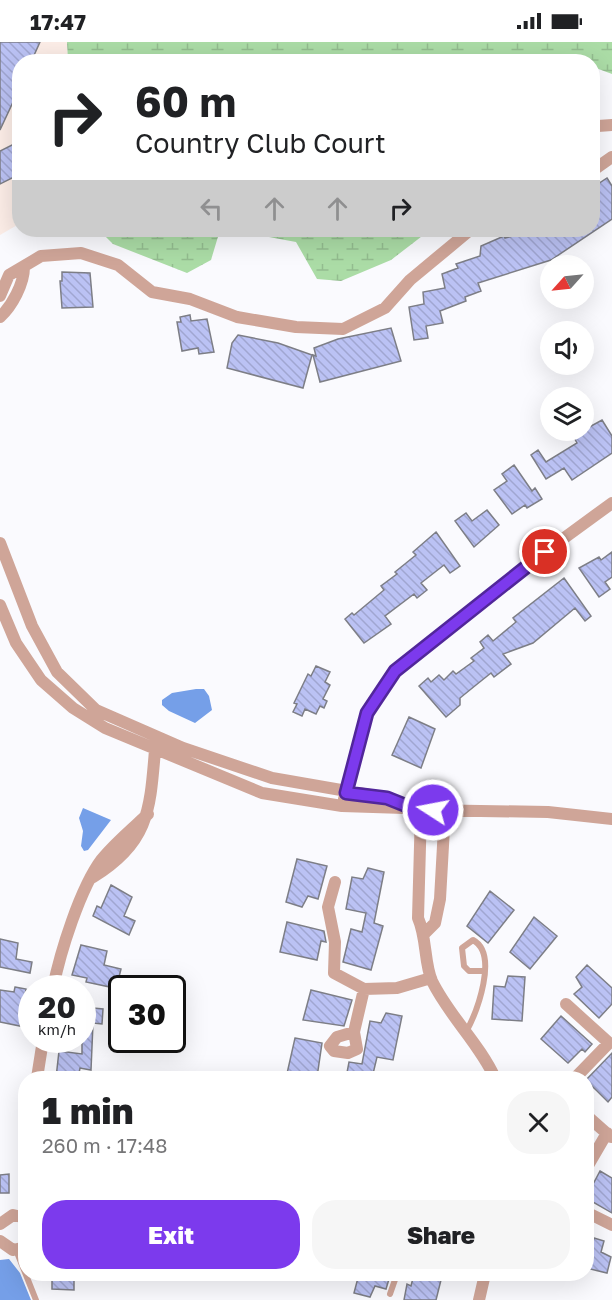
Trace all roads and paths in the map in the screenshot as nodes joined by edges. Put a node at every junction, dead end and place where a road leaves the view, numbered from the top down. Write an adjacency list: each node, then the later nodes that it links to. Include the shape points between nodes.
1 (462, 237): 2 (street, via 410,280 385,308 343,329 296,327 237,317 190,298 152,292 118,265 81,253 41,256)
2 (24, 267): 3 (street, via 9,275); 4 (street, via 17,292)
3 (0, 296)
4 (0, 317)
5 (612, 503): 9 (street, via 395,671 367,713)
6 (0, 543): 9 (street, via 32,627 57,672 96,710 183,748 272,778)
7 (0, 605): 8 (street, via 16,643 41,680 93,721)
8 (155, 750): 10 (street, via 262,793); 19 (street, via 148,814 102,860 60,952)
9 (346, 793): 10 (street); 11 (street, via 387,798)
10 (342, 806): 11 (street)
11 (417, 809): 12 (street); 17 (street, via 418,918)
12 (445, 810): 13 (street, via 548,812); 17 (street, via 440,899 435,923)
13 (591, 818): 14 (street); 15 (street)
14 (612, 819)
15 (612, 825)
16 (335, 882): 21 (street, via 328,907 335,942 334,973)
17 (425, 933): 20 (street)
18 (484, 971): 18 (lane, via 480,944 468,942 462,948 464,966 469,971); 24 (lane, via 480,1003)
19 (56, 975)
20 (431, 978): 21 (street, via 397,988); 24 (street)
21 (364, 989): 23 (street)
22 (566, 1004): 28 (street, via 609,1043)
23 (354, 1032)
24 (466, 1032): 27 (street)
25 (41, 1053): 26 (street)
26 (38, 1071)
27 (492, 1071)
28 (582, 1071)
29 (594, 1122): 30 (street)
30 (609, 1136): 31 (street)
31 (594, 1158)
32 (594, 1216): 35 (street)
33 (18, 1217): 34 (street, via 8,1216)
34 (0, 1224)
35 (612, 1225)
36 (0, 1240): 37 (street, via 7,1248)
37 (18, 1248)
38 (31, 1281): 42 (lane)
39 (395, 1281): 41 (lane)
40 (483, 1281): 43 (street)
41 (390, 1294)
42 (36, 1300)
43 (479, 1300)

